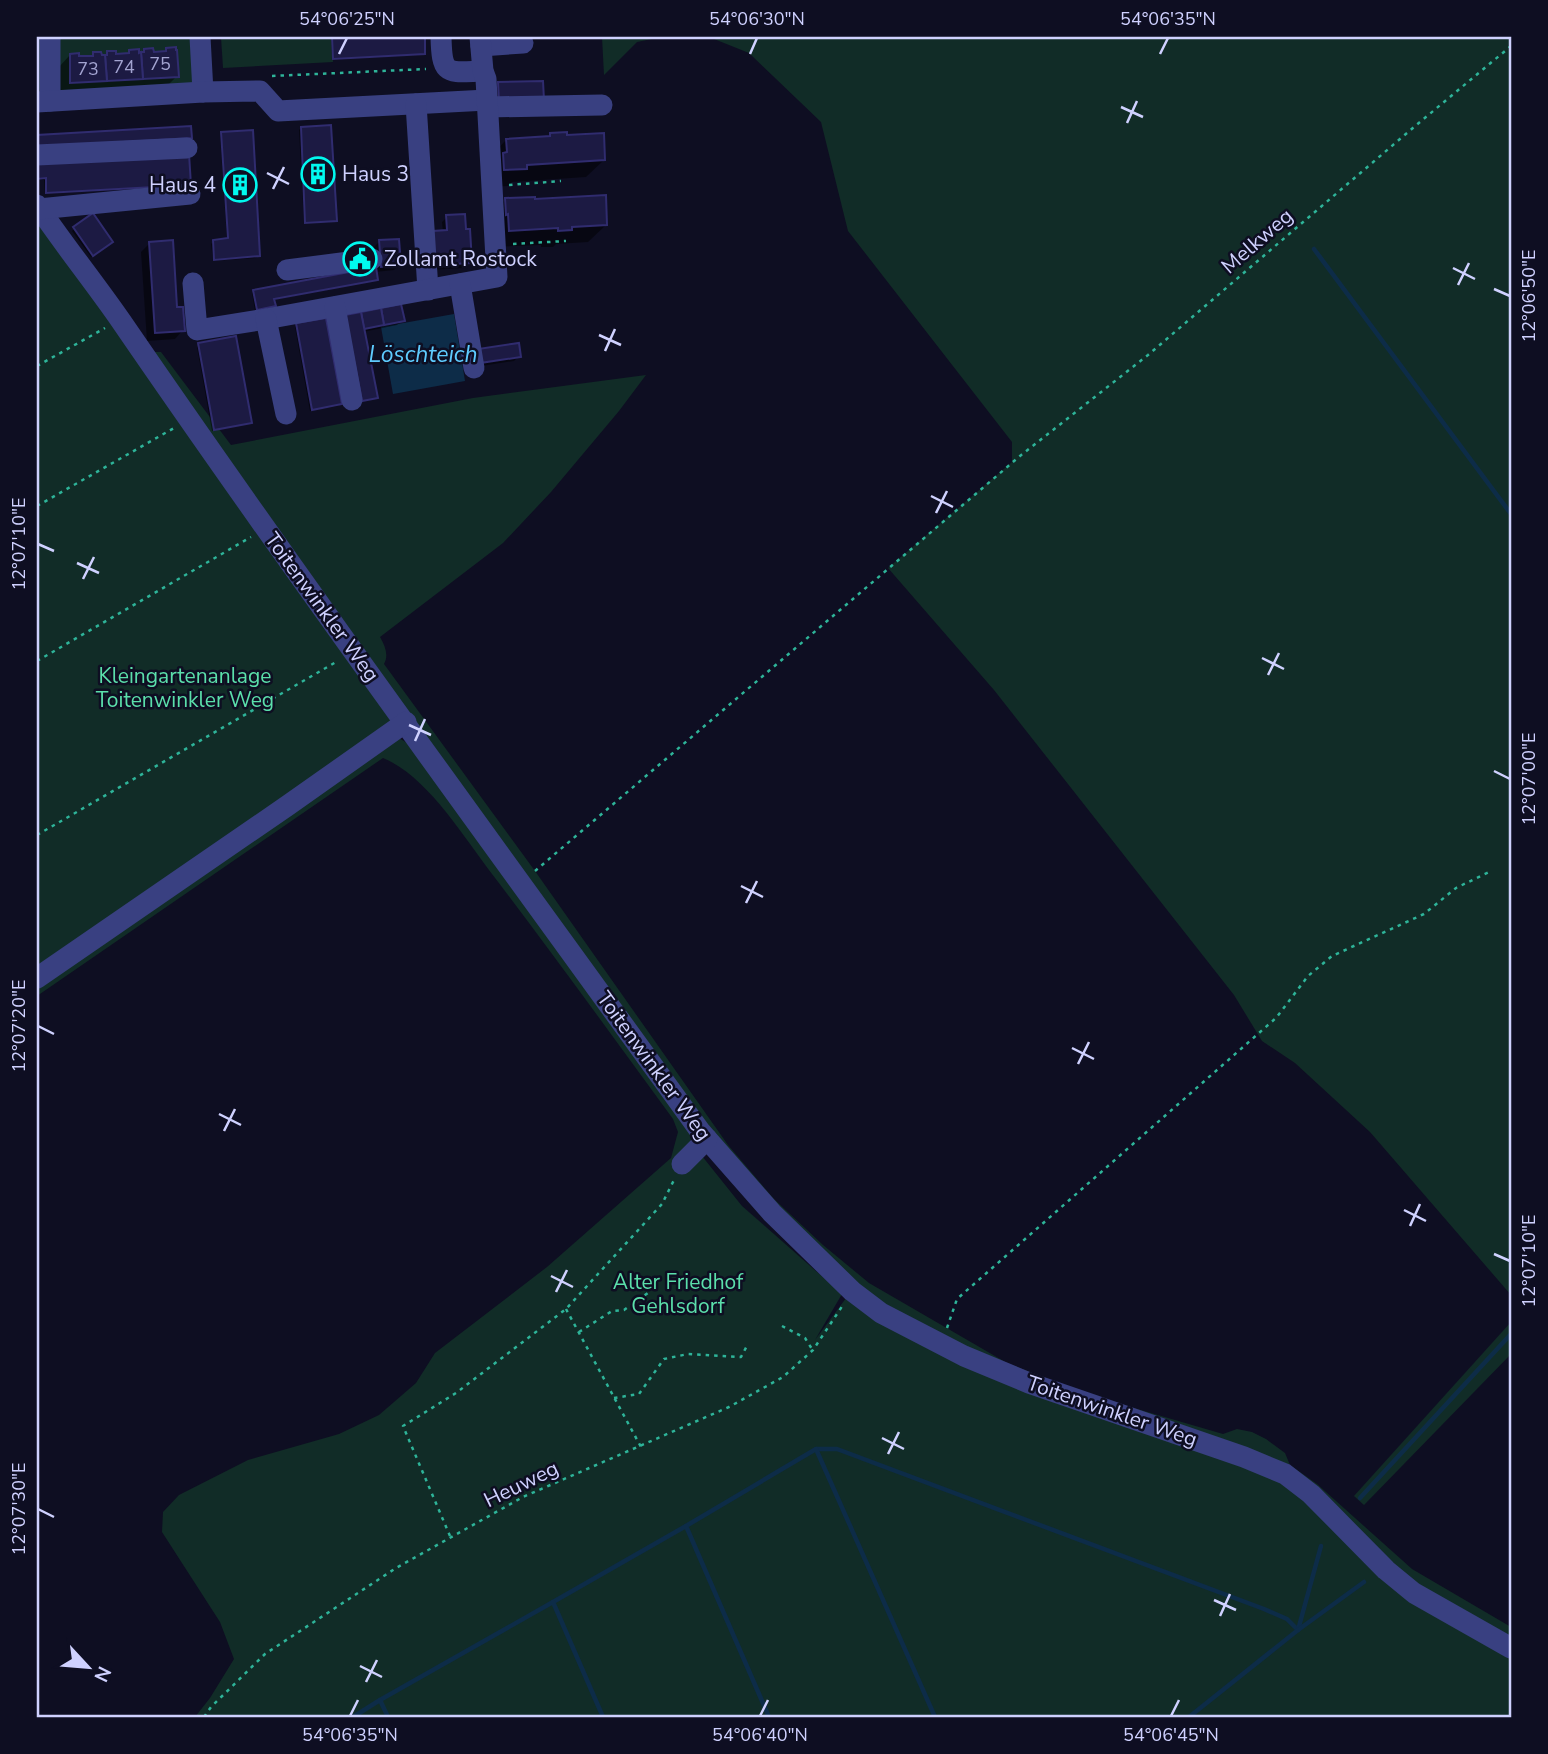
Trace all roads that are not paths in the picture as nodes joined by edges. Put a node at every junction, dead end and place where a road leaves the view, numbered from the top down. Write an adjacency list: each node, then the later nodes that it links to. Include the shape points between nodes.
1 (50, 37): 8 (street)
2 (200, 37): 7 (street)
3 (441, 37): 6 (street, via 446,68 451,72)
4 (481, 41): 5 (street); 6 (street)
5 (523, 43)
6 (483, 71): 9 (street)
7 (203, 92): 8 (street); 10 (street, via 260,91 278,111)
8 (43, 101)
9 (487, 103): 10 (street); 11 (street); 19 (street, via 497,277)
10 (416, 104): 20 (street)
11 (602, 105)
12 (187, 148): 13 (street)
13 (37, 156)
14 (190, 194): 15 (street)
15 (38, 207): 26 (street, Toitenwinkler Weg)
16 (372, 259): 17 (street)
17 (287, 270)
18 (193, 284): 22 (street, via 197,330)
19 (460, 284): 20 (street); 23 (street)
20 (428, 290): 21 (street)
21 (335, 307): 22 (street); 24 (street)
22 (266, 319): 25 (street)
23 (474, 368)
24 (352, 400)
25 (286, 414)
26 (406, 722): 27 (street); 28 (street, Toitenwinkler Weg)
27 (37, 978)
28 (707, 1139): 29 (street); 30 (street, Toitenwinkler Weg, via 772,1213 881,1313 1029,1383 1284,1474 1414,1593)
29 (682, 1164)
30 (1511, 1648)

